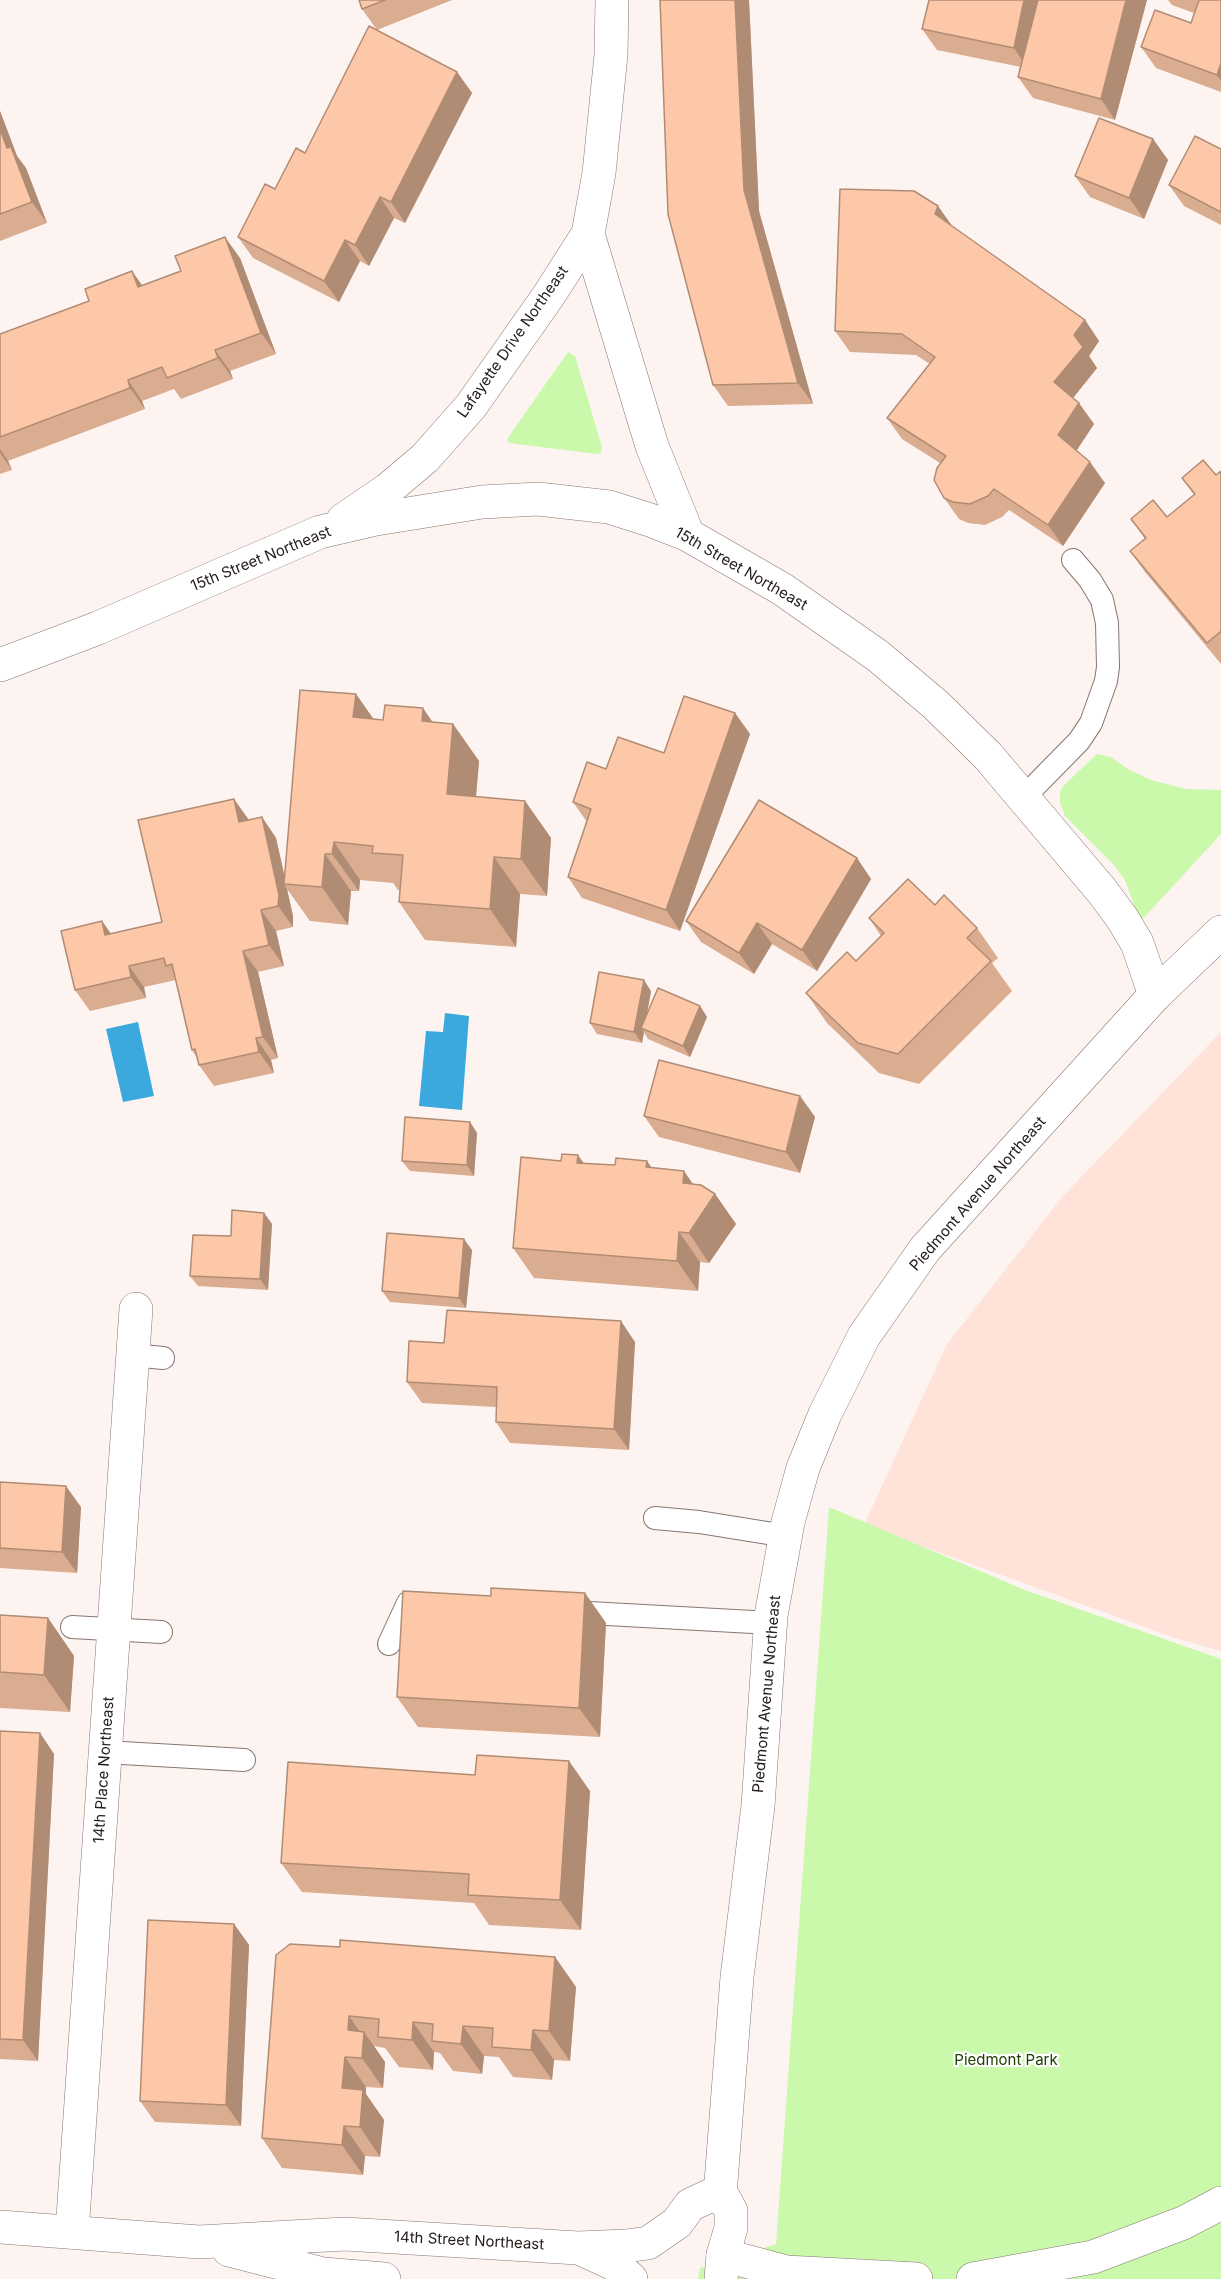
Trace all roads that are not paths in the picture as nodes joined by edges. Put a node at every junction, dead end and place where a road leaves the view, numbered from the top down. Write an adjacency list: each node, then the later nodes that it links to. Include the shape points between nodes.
1 (612, 0): 2 (street, Lafayette Drive Northeast, via 610,66)
2 (588, 234): 3 (street, Lafayette Drive Northeast, via 471,406 424,458 387,490); 4 (street, Lafayette Drive Northeast, via 652,446)
3 (320, 532): 4 (street, 15th Street Northeast, via 434,509 538,498 609,507); 6 (street, 15th Street Northeast, via 98,628)
4 (688, 535): 7 (street, 15th Street Northeast, via 782,589 878,656 936,705 988,756)
5 (1073, 560): 7 (lane, via 1102,600 1107,623 1106,681 1091,723 1079,741)
6 (0, 665)
7 (1023, 798): 9 (street, 15th Street Northeast, via 1122,918 1137,944)
8 (1221, 932): 9 (street, Piedmont Avenue Northeast)
9 (1155, 995): 12 (street, Piedmont Avenue Northeast, via 925,1249 864,1336 803,1468)
10 (136, 1309): 17 (street, 14th Place Northeast, via 148,1356)
11 (655, 1518): 12 (lane)
12 (786, 1536): 15 (street, Piedmont Avenue Northeast)
13 (441, 1605): 19 (lane, via 408,1603)
14 (552, 1611): 15 (lane)
15 (771, 1623): 22 (street, Piedmont Avenue Northeast, via 758,1806 737,1977)
16 (72, 1627): 17 (lane)
17 (113, 1630): 18 (lane); 20 (street, 14th Place Northeast)
18 (161, 1632)
19 (388, 1644)
20 (105, 1752): 21 (lane); 25 (street, 14th Place Northeast)
21 (244, 1760)
22 (720, 2191): 27 (street, 14th Street Northeast, via 690,2205 677,2223 648,2243); 28 (street, Piedmont Avenue Northeast, via 731,2211)
23 (1221, 2203): 33 (street, via 1183,2223 1093,2257)
24 (0, 2227): 25 (street, 14th Street Northeast)
25 (72, 2232): 26 (street, 14th Street Northeast)
26 (199, 2242): 27 (street, 14th Street Northeast, via 345,2234); 29 (street, 14th Street Northeast, via 323,2274)
27 (578, 2247): 30 (street, via 614,2264)
28 (722, 2267): 31 (street); 32 (street)
29 (384, 2279)
30 (631, 2279)
31 (699, 2279)
32 (916, 2279)
33 (973, 2279)

